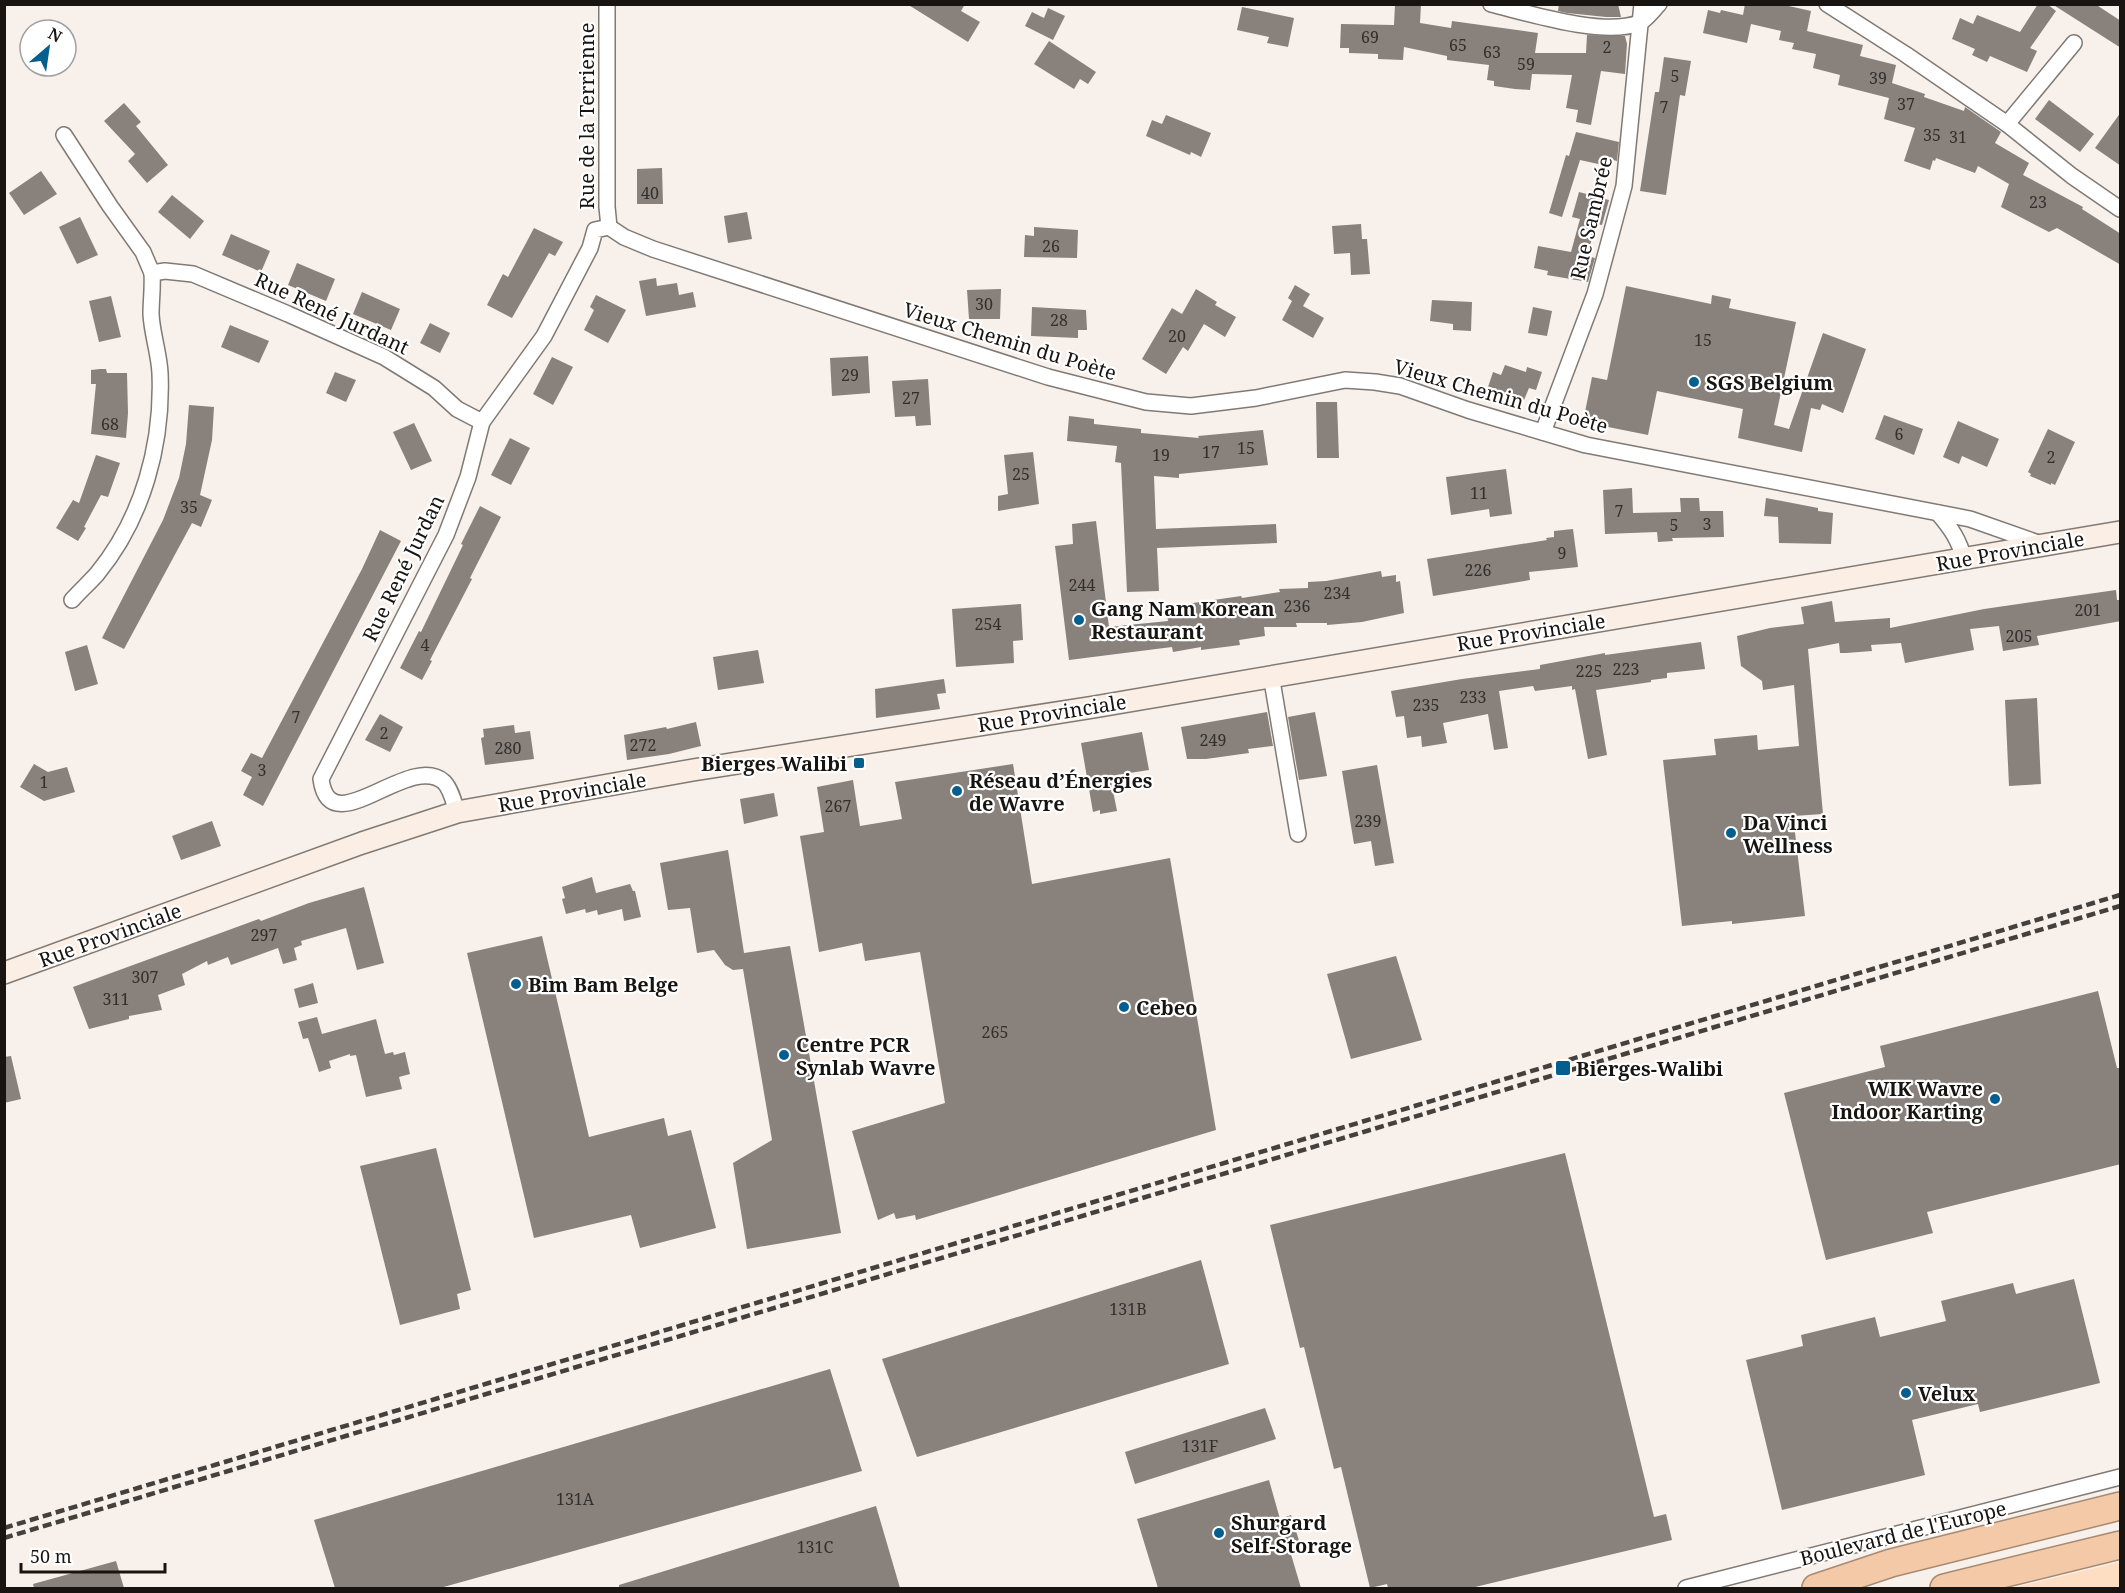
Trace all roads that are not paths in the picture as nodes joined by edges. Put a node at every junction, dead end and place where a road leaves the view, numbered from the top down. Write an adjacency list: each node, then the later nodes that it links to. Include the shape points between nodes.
1 (607, 4): 11 (street, Rue de la Terrienne)
2 (1491, 4): 6 (street, via 1577,25 1624,27)
3 (1642, 4): 6 (street, Rue Sambrée)
4 (1659, 4): 6 (street)
5 (1827, 4): 8 (street)
6 (1641, 23): 14 (street, Rue Sambrée, via 1624,186 1595,294)
7 (2074, 43): 8 (street)
8 (2007, 124): 10 (street)
9 (64, 135): 12 (street, via 143,252)
10 (2121, 209)
11 (609, 227): 13 (street, Rue René Jurdan, via 595,230 590,248 544,336); 14 (street, Vieux Chemin du Poète, via 624,237 665,252 1113,395 1191,406 1345,380 1375,382 1400,386)
12 (152, 273): 13 (street, Rue René Jurdant, via 193,274 351,341 409,372 457,409); 19 (street, via 160,399 147,480 111,555)
13 (482, 422): 21 (street, Rue René Jurdan, via 468,477 446,535 321,779 328,799 341,804 357,802 404,778 431,775 445,783)
14 (1543, 432): 15 (street, Vieux Chemin du Poète, via 1586,445)
15 (1938, 513): 17 (street, via 1970,519); 18 (street, via 1951,528)
16 (2121, 532): 17 (main road, Rue Provinciale)
17 (2043, 545): 18 (main road, Rue Provinciale)
18 (1964, 558): 20 (main road, Rue Provinciale)
19 (72, 600)
20 (1271, 675): 21 (main road, Rue Provinciale); 22 (street)
21 (457, 812): 23 (main road, Rue Provinciale)
22 (1298, 834)
23 (4, 974)
24 (2121, 1477): 27 (street, Boulevard de l'Europe)
25 (2121, 1506): 28 (highway, Boulevard de l'Europe, via 1891,1563)
26 (2121, 1545): 29 (highway)
27 (1686, 1588)
28 (1816, 1588)
29 (1944, 1588)

